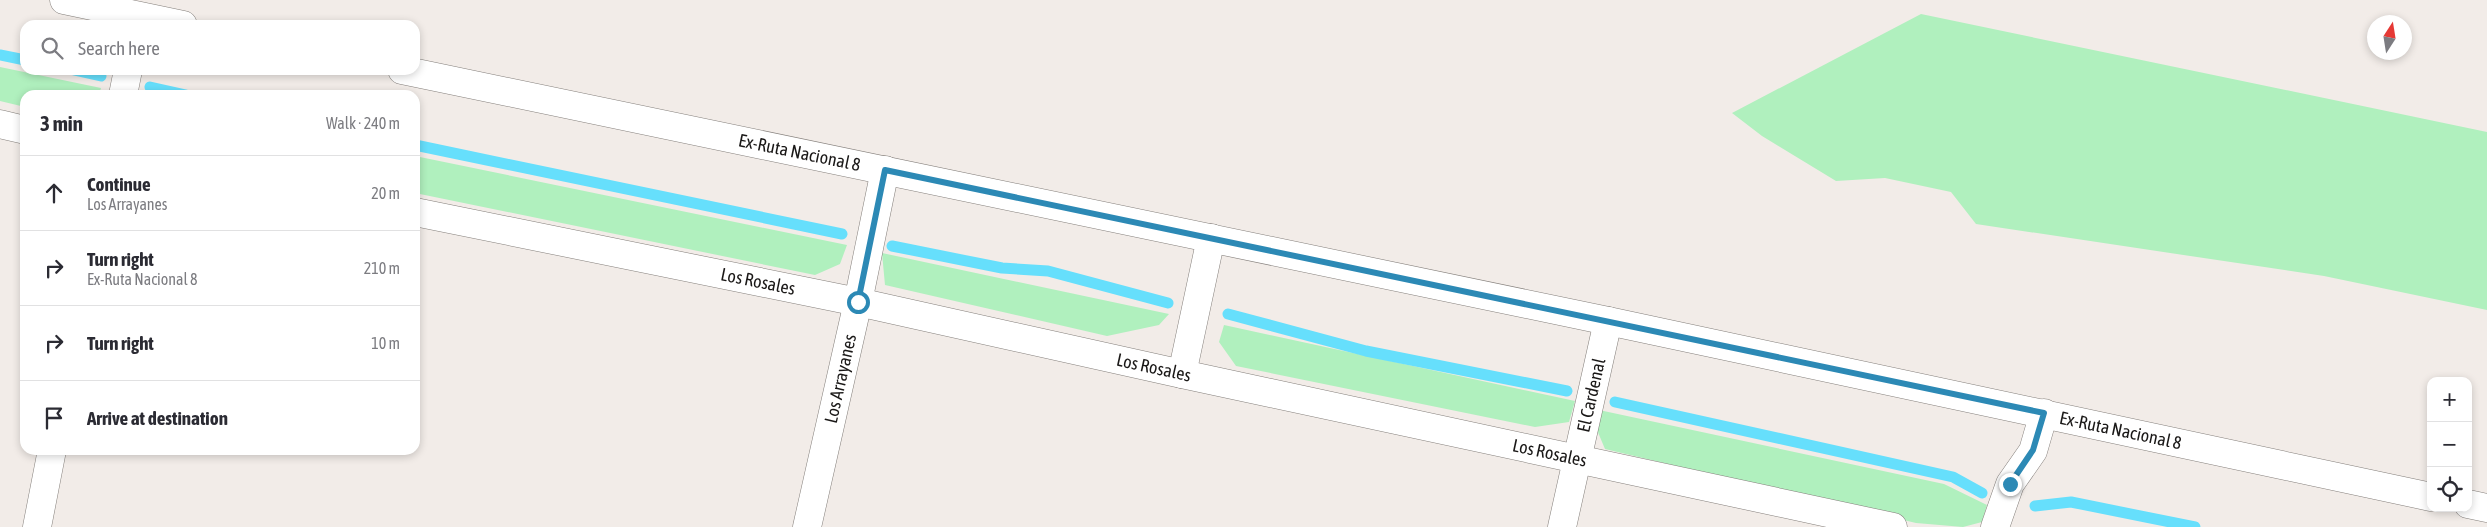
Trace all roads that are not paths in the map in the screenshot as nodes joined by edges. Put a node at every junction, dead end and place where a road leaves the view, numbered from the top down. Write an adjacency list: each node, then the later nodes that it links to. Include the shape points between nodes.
1 (64, 0): 2 (street)
2 (138, 20)
3 (420, 74): 8 (street, Ex-Ruta Nacional 8)
4 (127, 75): 5 (street)
5 (124, 90)
6 (0, 124): 7 (street)
7 (20, 129)
8 (885, 170): 10 (street, Ex-Ruta Nacional 8); 11 (street, Los Arrayanes)
9 (420, 213): 11 (street, Los Rosales)
10 (1211, 238): 12 (street, Ex-Ruta Nacional 8); 13 (street)
11 (858, 302): 13 (street, Los Rosales); 21 (street, Los Arrayanes)
12 (1608, 321): 14 (street, Ex-Ruta Nacional 8); 16 (street, El Cardenal)
13 (1182, 374): 16 (street, Los Rosales)
14 (2044, 413): 17 (street, Ex-Ruta Nacional 8); 24 (street, via 2033,450 2010,484)
15 (51, 455): 20 (street)
16 (1576, 460): 22 (street, El Cardenal); 23 (street, Los Rosales)
17 (2427, 495)
18 (2472, 505): 19 (street)
19 (2487, 508)
20 (37, 527)
21 (807, 527)
22 (1562, 527)
23 (1893, 527)
24 (1996, 527)

